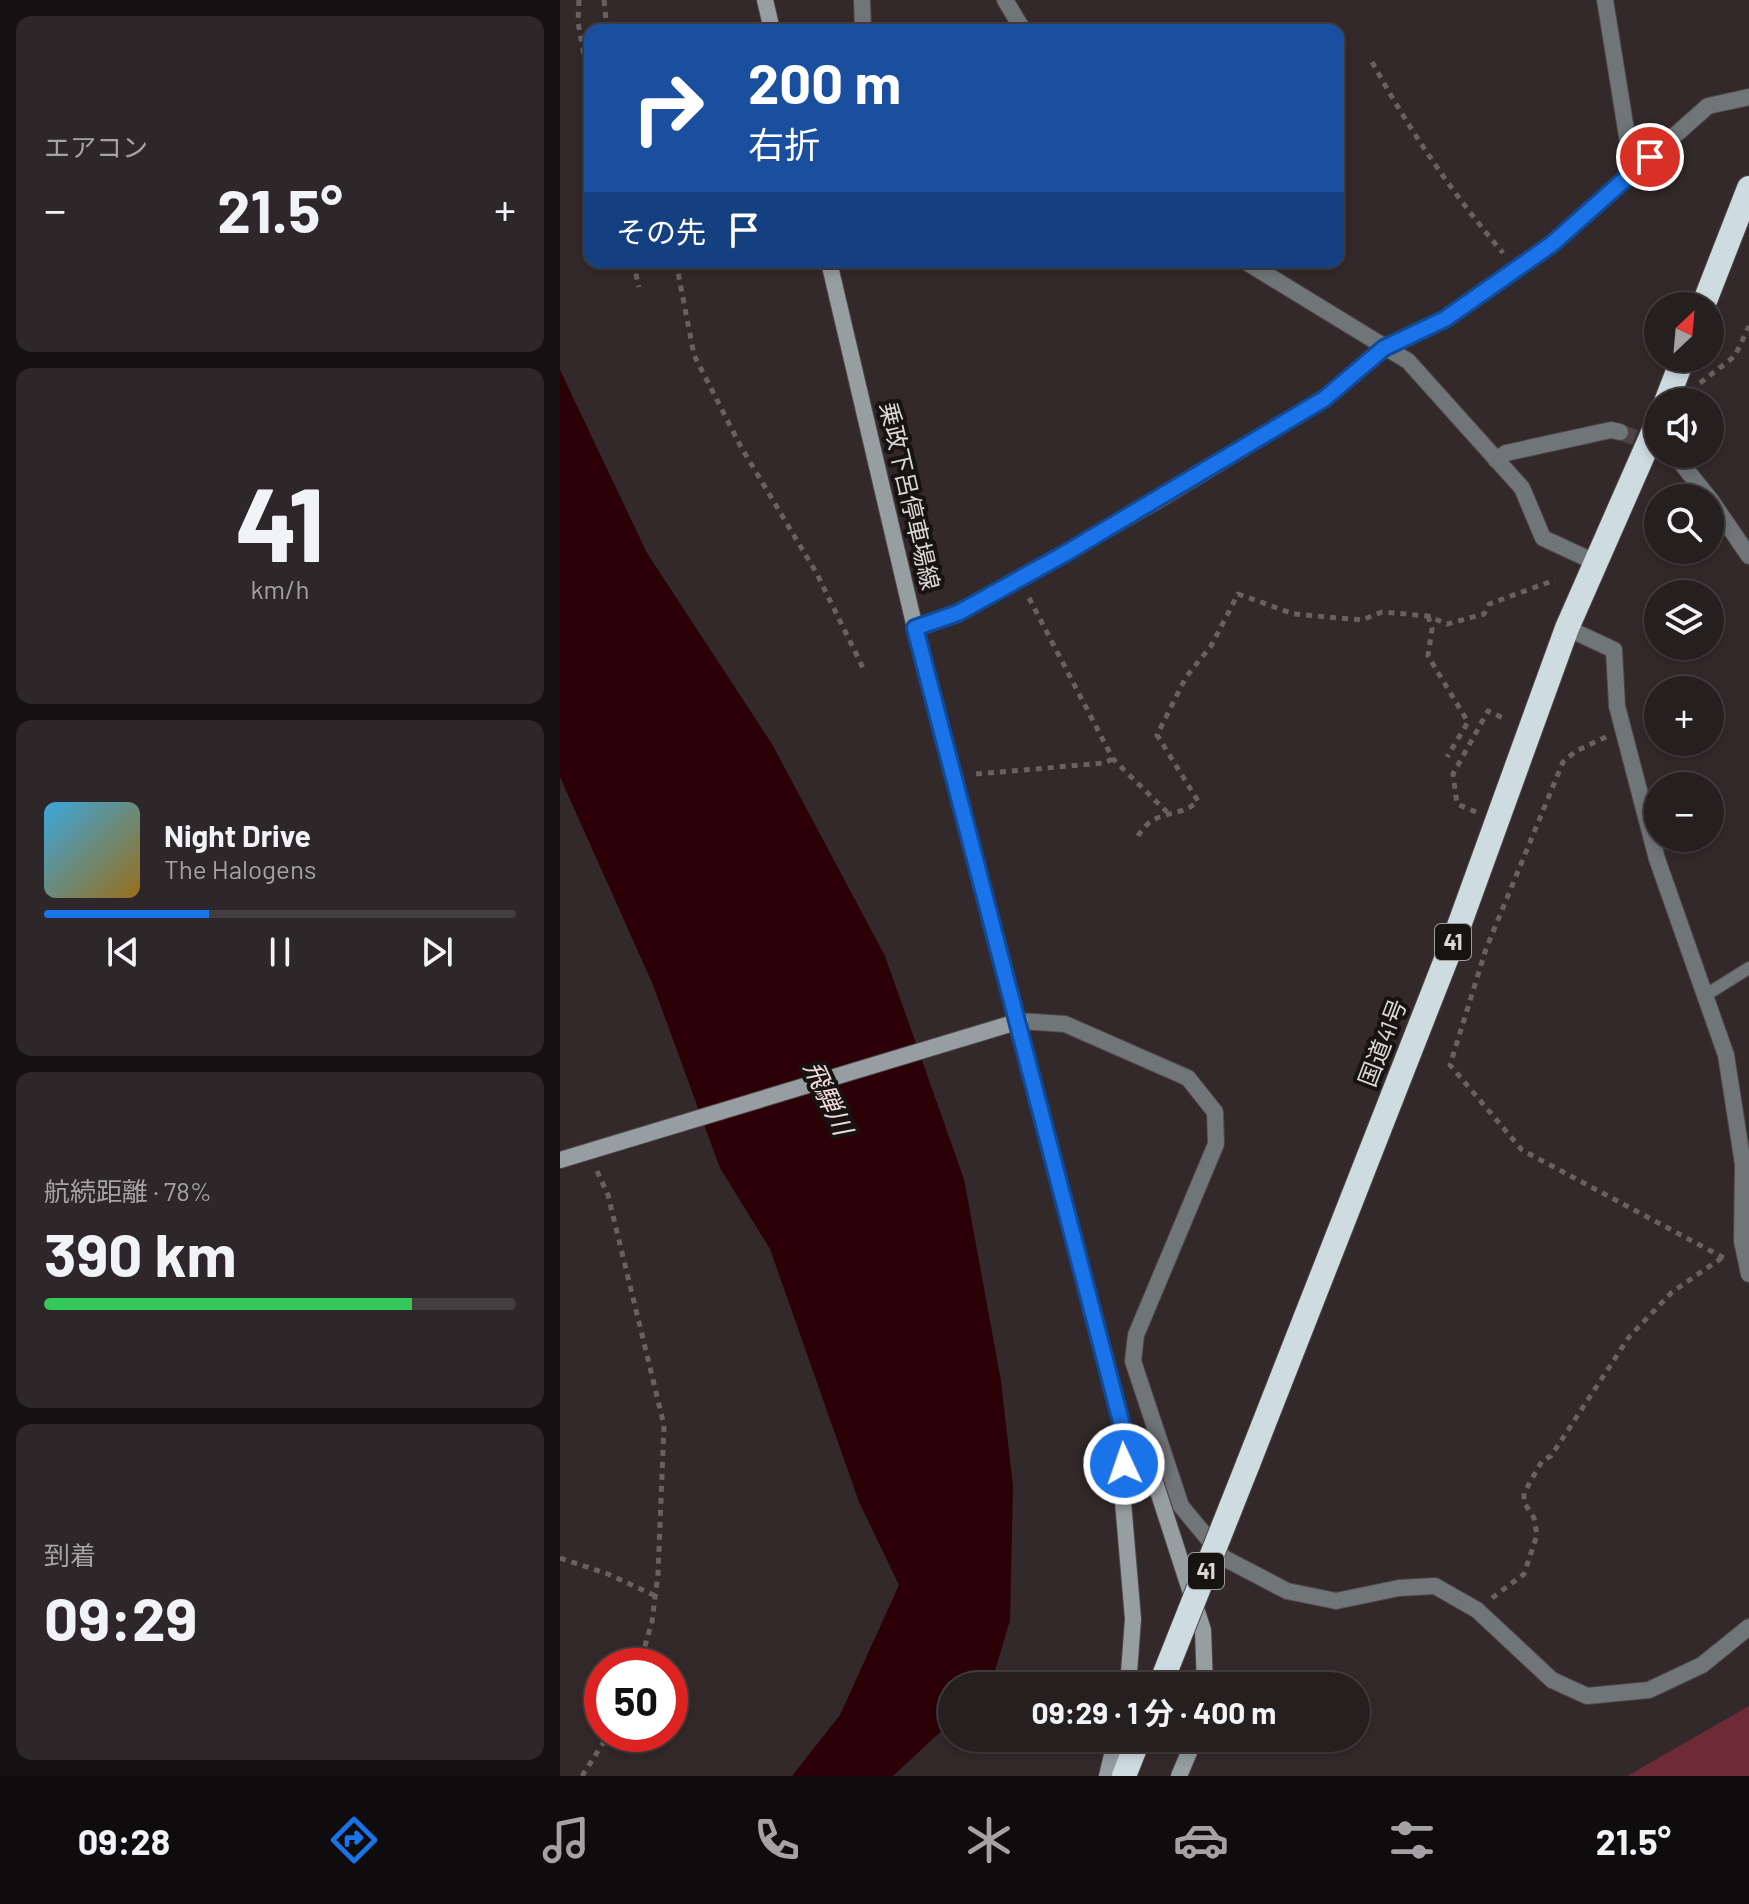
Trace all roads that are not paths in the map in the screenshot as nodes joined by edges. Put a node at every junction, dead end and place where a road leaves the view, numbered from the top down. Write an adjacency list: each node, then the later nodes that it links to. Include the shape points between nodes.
1 (765, 0): 5 (main road)
2 (862, 0): 6 (street)
3 (1005, 0): 7 (street)
4 (1605, 0): 9 (street)
5 (771, 24)
6 (863, 24)
7 (1019, 24)
8 (1749, 97): 9 (street, via 1708,106)
9 (1633, 173): 14 (street, via 1552,244 1445,319)
10 (1749, 188): 13 (highway)
11 (830, 268): 23 (main road, 乗政下呂停車場線)
12 (1256, 268): 14 (street)
13 (1708, 292)
14 (1384, 348): 17 (street, via 1408,361); 23 (street, via 1324,399 1159,500 958,613)
15 (1620, 432): 17 (street, via 1506,453)
16 (1644, 454): 22 (highway, 国道41号 / 41)
17 (1496, 460): 22 (street, via 1522,488 1543,538)
18 (1685, 468): 19 (street)
19 (1699, 484)
20 (1724, 519): 21 (street)
21 (1749, 556)
22 (1597, 563): 24 (highway, 国道41号 / 41)
23 (915, 628): 27 (main road, 乗政下呂停車場線)
24 (1567, 628): 26 (street, via 1614,650 1623,730 1657,859); 33 (highway, 国道41号 / 41, bridge, via 1456,934)
25 (1749, 968): 26 (lane)
26 (1704, 996): 29 (street, via 1726,1055 1738,1122)
27 (1020, 1021): 28 (main road); 30 (main road, 乗政下呂停車場線); 31 (street, via 1065,1024 1188,1078 1215,1112 1216,1144 1136,1335 1133,1361 1181,1506 1224,1558 1287,1591 1336,1601 1435,1586 1477,1610 1552,1680 1587,1696 1649,1690 1702,1665)
28 (560, 1160)
29 (1747, 1268)
30 (1125, 1437): 32 (main road, via 1122,1490 1133,1619); 34 (main road, via 1155,1482 1203,1630)
31 (1749, 1627)
32 (1129, 1672)
33 (1166, 1672)
34 (1204, 1672)
35 (1113, 1752): 38 (main road)
36 (1133, 1752): 39 (highway)
37 (1189, 1752): 40 (main road)
38 (1107, 1776)
39 (1124, 1776)
40 (1179, 1776)

